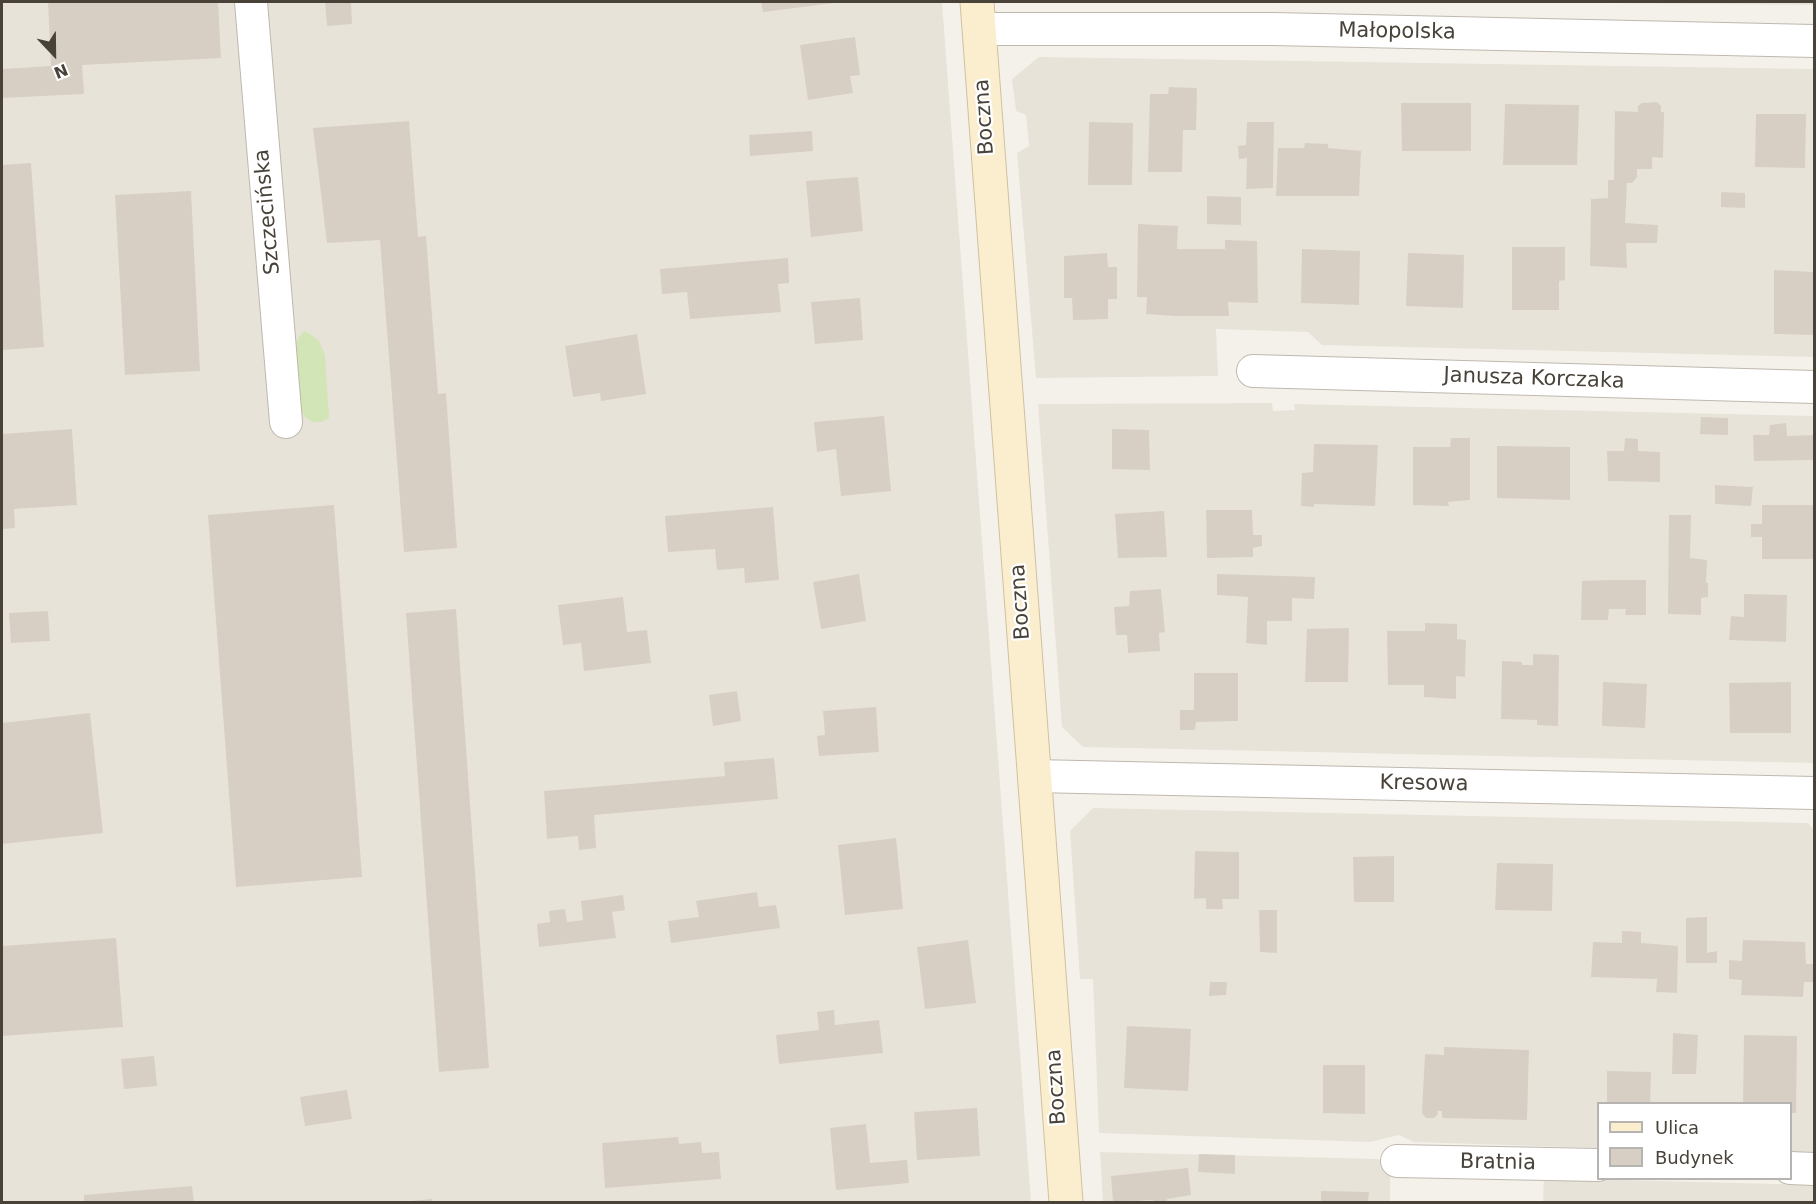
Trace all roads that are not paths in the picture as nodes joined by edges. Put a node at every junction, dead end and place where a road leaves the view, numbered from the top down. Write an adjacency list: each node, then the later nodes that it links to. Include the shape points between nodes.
1 (251, 2): 7 (street, Szczecińska)
2 (978, 15): 3 (street, Małopolska); 8 (street, Boczna)
3 (1273, 15): 4 (street, Małopolska)
4 (1815, 41)
5 (1253, 371): 6 (street, Janusza Korczaka)
6 (1815, 387)
7 (286, 422)
8 (1034, 776): 9 (street, Kresowa); 14 (street, Boczna)
9 (1815, 793)
10 (1397, 1161): 11 (street, Bratnia)
11 (1597, 1165)
12 (1792, 1168): 13 (street)
13 (1815, 1169)
14 (1066, 1203)

